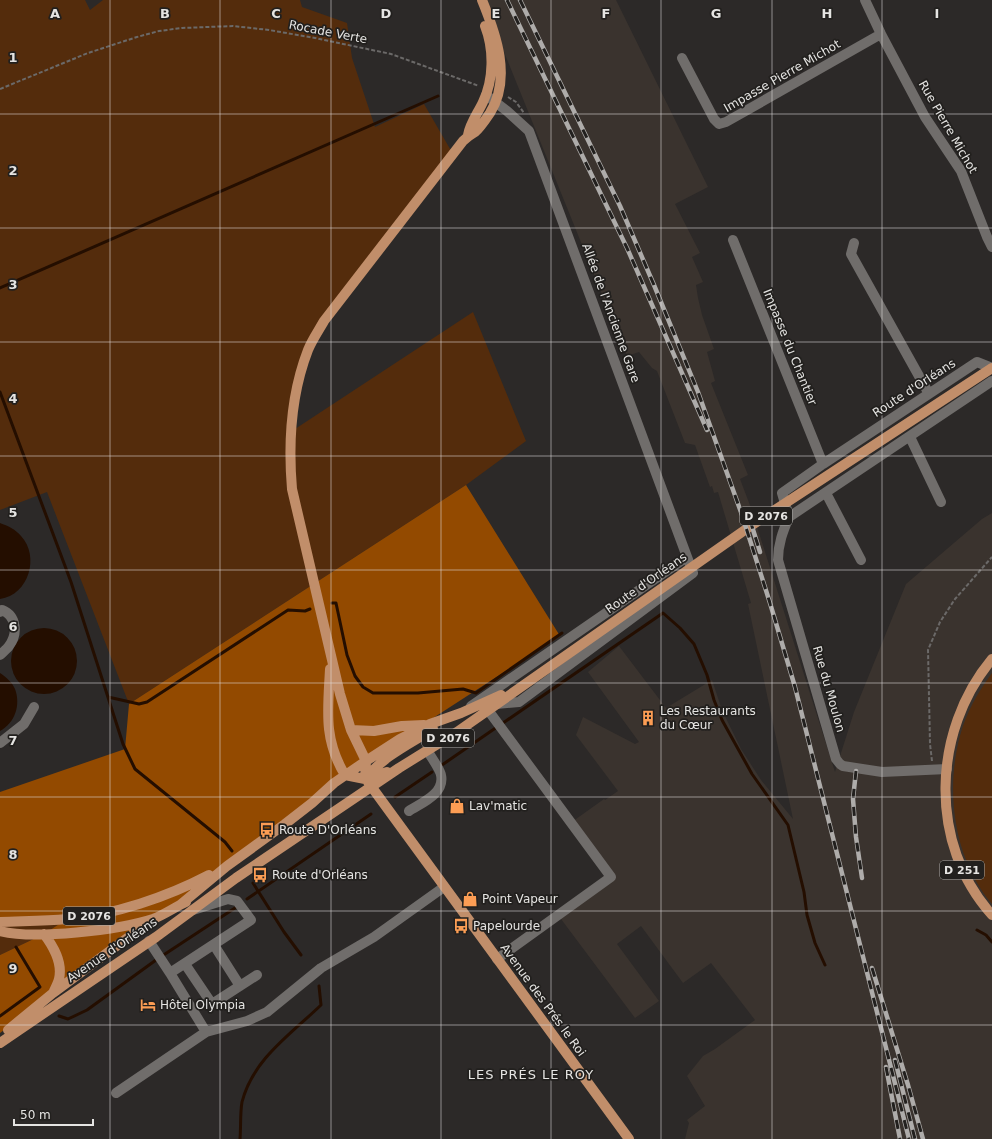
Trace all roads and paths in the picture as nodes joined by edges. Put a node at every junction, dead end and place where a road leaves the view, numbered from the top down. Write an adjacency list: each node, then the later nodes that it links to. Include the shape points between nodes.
1 (475, 0): 7 (main road, via 488,32 491,50)
2 (482, 0): 8 (main road, via 500,58 501,75)
3 (865, 0): 4 (street, Rue Pierre Michot)
4 (881, 34): 5 (street, Impasse Pierre Michot, via 719,124); 10 (street, Rue Pierre Michot, via 925,117 961,171)
5 (682, 58)
6 (0, 89): 7 (path, Rocade Verte, via 88,53 159,31 233,26 315,38 391,54 428,66)
7 (487, 93): 8 (street, Allée de l'Ancienne Gare); 9 (main road)
8 (495, 101): 9 (main road, via 491,112 476,132); 22 (street, Allée de l'Ancienne Gare, via 529,131)
9 (468, 135): 27 (main road, via 324,321 308,349 300,375 294,400 289,458 292,489)
10 (989, 236): 13 (street, Rue Pierre Michot)
11 (733, 240): 18 (street, Impasse du Chantier)
12 (854, 243): 16 (street, via 851,254)
13 (992, 248)
14 (992, 368): 16 (street, Route d'Orléans, via 977,362); 29 (main road, Route d'Orléans / D 2076, via 752,525)
15 (992, 381): 17 (street)
16 (929, 394): 18 (street, Route d'Orléans)
17 (910, 437): 19 (street); 20 (street)
18 (823, 464): 21 (street, Route d'Orléans, via 782,493)
19 (826, 492): 21 (street); 24 (street)
20 (941, 502)
21 (789, 517): 38 (street, Rue du Moulon, via 778,549 778,560 836,759 843,766 877,771)
22 (687, 557): 31 (street, Allée de l'Ancienne Gare, via 694,573 519,702); 32 (street)
23 (992, 557): 38 (path, via 955,599 940,622 928,650)
24 (861, 560)
25 (1, 610): 26 (street, via 9,613 14,622 15,635 9,647)
26 (0, 655)
27 (331, 658): 34 (main road); 40 (main road, via 328,728 331,744)
28 (992, 659): 39 (main road, D 251, via 977,679 962,708 953,735)
29 (523, 685): 31 (main road, Route d'Orléans / D 2076); 32 (main road, Route d'Orléans / D 2076)
30 (34, 707): 35 (street, via 24,724)
31 (492, 707): 36 (main road, Route d'Orléans / D 2076); 55 (street, via 611,877)
32 (461, 713): 33 (main road, Route d'Orléans / D 2076); 41 (main road, D 2076, via 386,757 376,766)
33 (430, 724): 34 (main road, D 2076); 37 (main road, Route d'Orléans / D 2076, via 400,739)
34 (351, 730): 37 (main road)
35 (0, 743)
36 (427, 750): 41 (main road, Route d'Orléans / D 2076, via 399,768); 42 (street, via 442,775 441,784 436,794)
37 (366, 761): 40 (main road, Route d'Orléans / D 2076); 41 (main road)
38 (933, 769): 39 (street, Rue du Moulon)
39 (947, 769): 48 (main road, D 251, via 947,818 954,846 970,886)
40 (345, 775): 41 (main road); 43 (main road, Route d'Orléans / D 2076, via 285,824)
41 (368, 783): 44 (main road, D 2076, via 347,803); 45 (main road, Avenue des Prés le Roi)
42 (409, 811)
43 (227, 866): 46 (main road, Route d'Orléans / D 2076); 50 (main road, Route d'Orléans / D 2076, via 174,891 136,905 100,914 68,919)
44 (236, 878): 46 (main road, D 2076); 47 (main road, Avenue d'Orléans)
45 (444, 887): 55 (main road, Avenue des Prés le Roi); 61 (street, via 374,938 321,968 267,1012 247,1021)
46 (180, 905): 49 (main road, D 2076)
47 (191, 911): 53 (main road, Avenue d'Orléans); 54 (street, via 228,899 237,901 251,920)
48 (992, 915)
49 (154, 918): 52 (main road, D 2076, via 95,930); 60 (main road, Avenue d'Orléans)
50 (0, 922)
51 (0, 931): 52 (main road, D 2076)
52 (44, 934): 60 (main road, via 52,944 60,968 59,979)
53 (149, 941): 57 (street); 63 (main road, Avenue d'Orléans)
54 (214, 944): 56 (street); 59 (street)
55 (497, 959): 65 (main road, Avenue des Prés le Roi)
56 (185, 964): 57 (street); 59 (street, via 212,1004)
57 (170, 973): 61 (street)
58 (257, 974): 59 (street)
59 (240, 986)
60 (53, 993): 62 (main road, Avenue d'Orléans)
61 (206, 1032): 64 (street)
62 (0, 1037)
63 (0, 1043)
64 (116, 1093)
65 (629, 1139)

